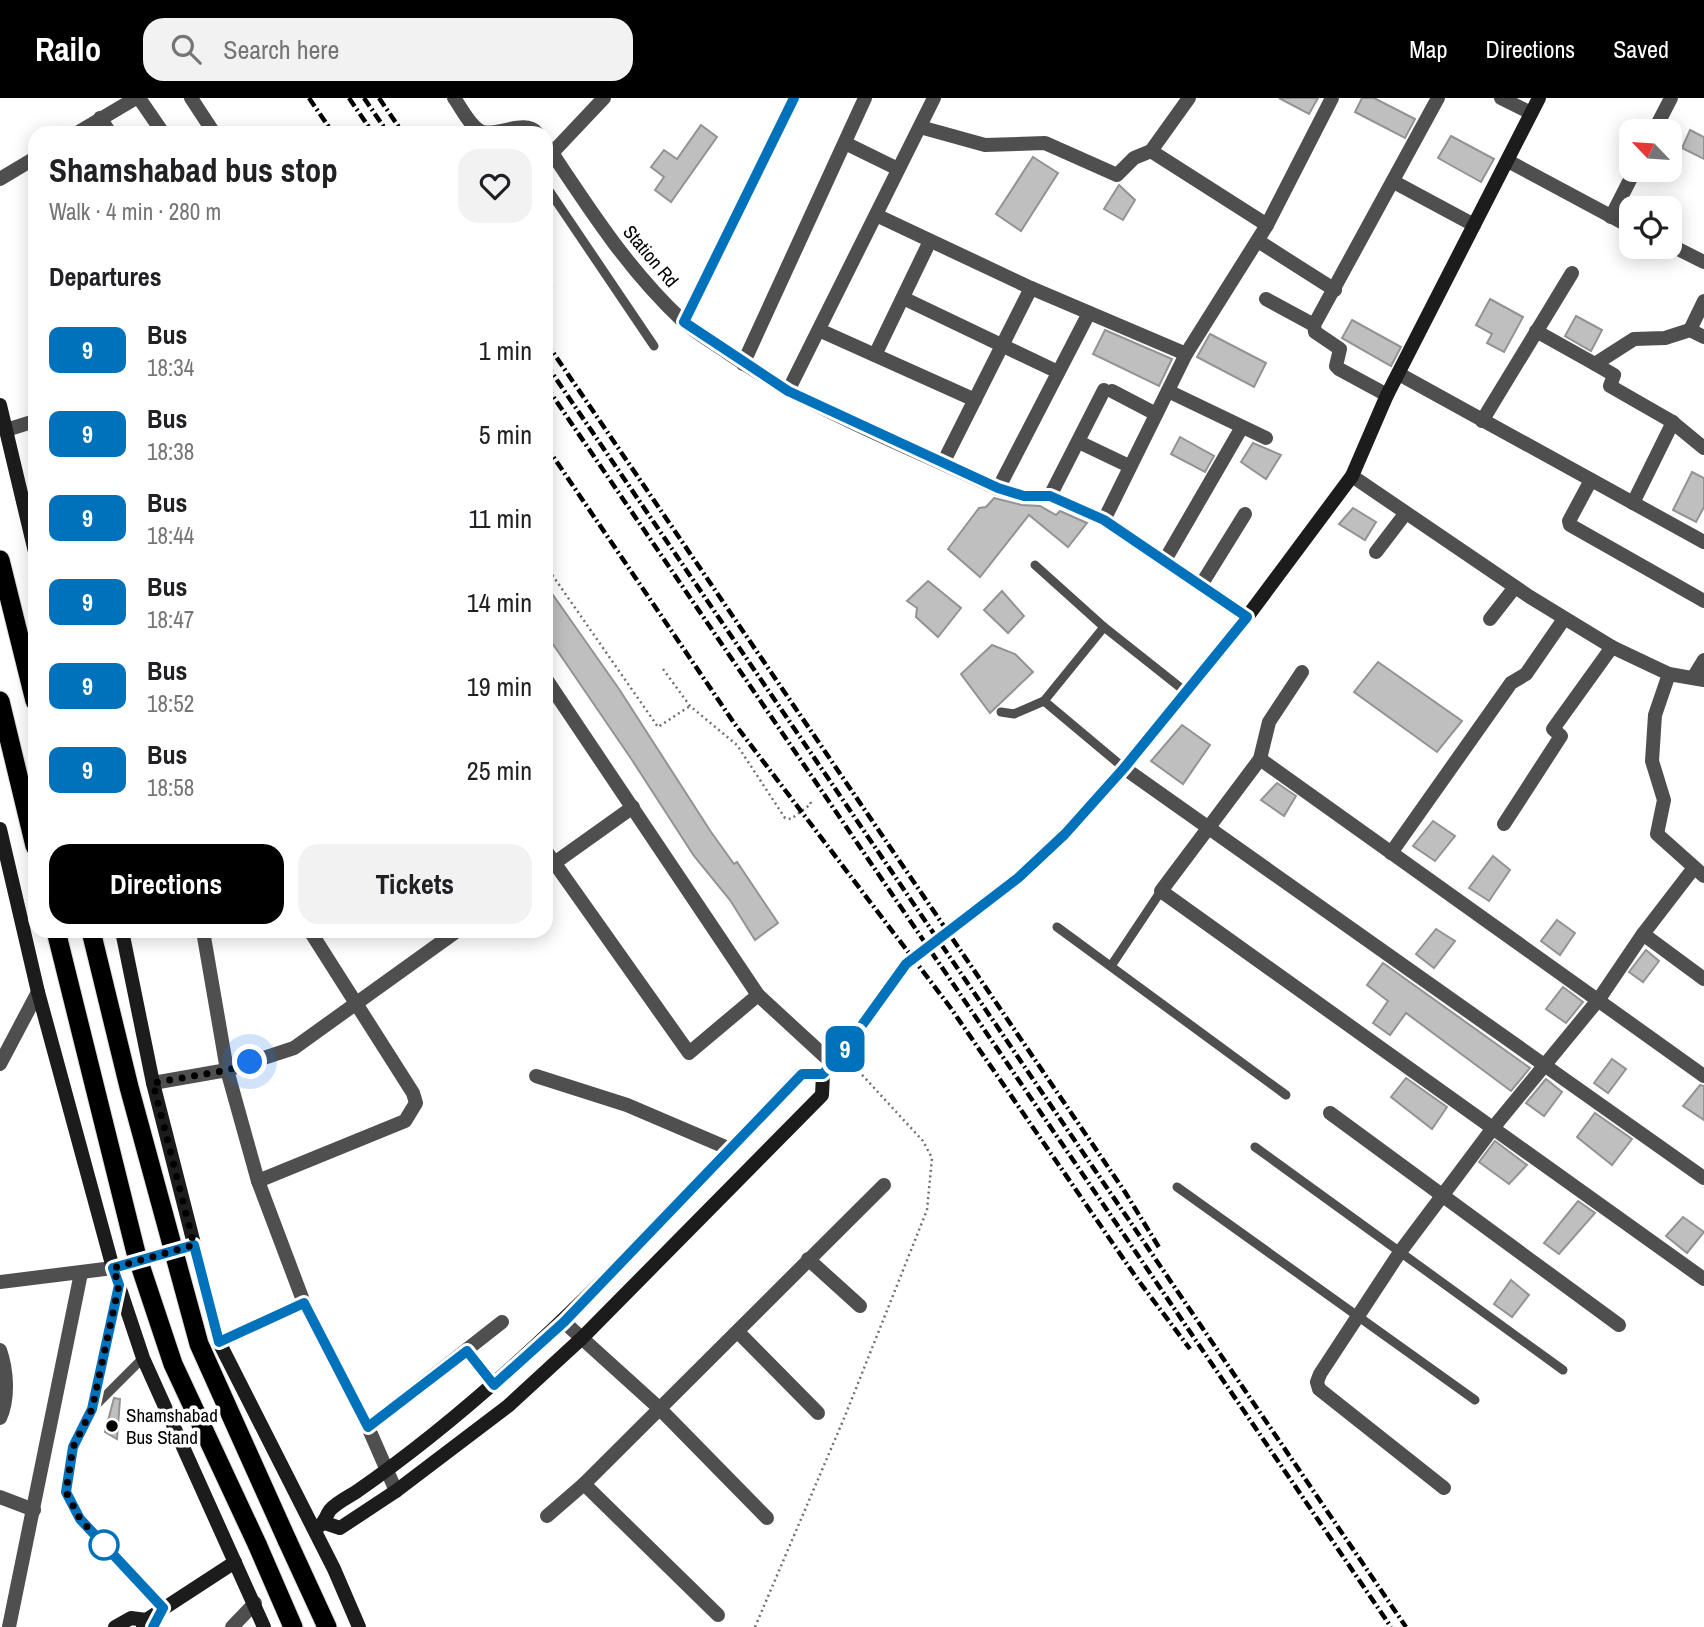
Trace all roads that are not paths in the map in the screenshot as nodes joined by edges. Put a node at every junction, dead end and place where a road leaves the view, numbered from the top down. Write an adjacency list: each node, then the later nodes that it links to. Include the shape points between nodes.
1 (191, 98): 20 (street)
2 (454, 98): 21 (street)
3 (604, 98): 24 (street)
4 (794, 98): 50 (street)
5 (865, 98): 23 (street)
6 (934, 98): 22 (street)
7 (1189, 98): 25 (street)
8 (1332, 98): 37 (street)
9 (1438, 98): 31 (street)
10 (1501, 98): 14 (street)
11 (1539, 98): 14 (main road)
12 (1671, 98): 16 (street)
13 (132, 99): 15 (street); 19 (street)
14 (1531, 113): 27 (main road)
15 (100, 118): 17 (street); 18 (street)
16 (1660, 119)
17 (87, 126)
18 (105, 126)
19 (157, 126)
20 (209, 126)
21 (475, 126)
22 (920, 127): 25 (street, via 985,145 1045,143 1117,175 1134,158); 29 (street)
23 (845, 143): 29 (street); 60 (street)
24 (553, 147)
25 (1151, 151): 37 (street)
26 (553, 159): 50 (street, Station Rd, via 635,270)
27 (1508, 161): 35 (street); 38 (main road)
28 (28, 162): 30 (street)
29 (898, 169): 34 (street)
30 (0, 180)
31 (1394, 182): 38 (street); 45 (street)
32 (1629, 182): 35 (street)
33 (553, 197): 57 (lane)
34 (876, 215): 39 (street); 52 (street)
35 (1611, 217): 36 (street)
36 (1619, 221)
37 (1267, 225): 40 (street)
38 (1474, 225): 63 (main road)
39 (930, 241): 44 (street); 46 (street)
40 (1258, 241): 45 (street); 58 (street)
41 (1682, 251): 42 (street)
42 (1704, 262)
43 (1572, 272): 54 (street)
44 (1031, 288): 49 (street); 56 (street)
45 (1335, 290): 51 (street)
46 (903, 298): 56 (street); 59 (street)
47 (1266, 299): 51 (street)
48 (1704, 301): 53 (street)
49 (1088, 313): 58 (street); 62 (street)
50 (684, 322): 60 (street, Station Rd)
51 (1314, 325): 66 (street, via 1315,332 1340,349 1339,369)
52 (819, 330): 59 (street); 64 (street)
53 (1690, 330): 55 (street); 61 (street, via 1665,338 1634,339)
54 (1536, 331): 61 (street); 70 (street)
55 (1704, 337)
56 (1002, 345): 62 (street); 67 (street)
57 (654, 346)
58 (1186, 354): 65 (street)
59 (875, 355): 67 (street)
60 (743, 364): 64 (street, Station Rd)
61 (1595, 364): 71 (street, via 1614,375 1609,386)
62 (1058, 372): 82 (street)
63 (1399, 374): 66 (main road); 70 (street)
64 (788, 391): 78 (street, Station Rd)
65 (1168, 391): 69 (street); 73 (street)
66 (1387, 395): 80 (main road)
67 (975, 400): 78 (street)
68 (0, 405): 74 (main road)
69 (1156, 414): 79 (street); 83 (street, via 1108,390)
70 (1482, 421): 81 (street)
71 (1673, 422): 77 (street); 84 (street)
72 (28, 423): 74 (street)
73 (1242, 427): 75 (street); 92 (street)
74 (6, 430): 88 (main road)
75 (1266, 438)
76 (1086, 445): 79 (street)
77 (1704, 448)
78 (943, 463): 82 (street, Station Rd)
79 (1129, 466): 87 (street)
80 (1352, 477): 86 (street); 97 (main road)
81 (1591, 480): 84 (street); 96 (street, via 1570,526)
82 (998, 488): 83 (street, Station Rd, via 1024,496)
83 (1050, 496): 87 (street, Station Rd)
84 (1633, 503): 89 (street)
85 (1245, 514): 94 (street)
86 (1405, 514): 90 (street); 95 (street)
87 (1104, 520): 92 (street, Station Rd)
88 (28, 523)
89 (1704, 542)
90 (1376, 552)
91 (0, 560): 104 (highway)
92 (1165, 560): 94 (street, Station Rd)
93 (1035, 565): 100 (lane)
94 (1201, 585): 97 (street, Station Rd)
95 (1515, 587): 98 (street); 99 (street)
96 (1704, 601)
97 (1247, 617): 108 (main road)
98 (1564, 619): 101 (street); 119 (street, via 1526,674 1511,682)
99 (1490, 620)
100 (1104, 627): 108 (lane); 110 (lane)
101 (1612, 647): 105 (street); 116 (street, via 1553,729 1561,736)
102 (1704, 660): 106 (street)
103 (1302, 672): 112 (street, via 1269,722)
104 (28, 673)
105 (1669, 674): 106 (street); 122 (street, via 1655,715 1652,761 1664,800 1657,834)
106 (1699, 679)
107 (553, 689): 114 (street)
108 (1186, 692): 113 (main road)
109 (0, 701): 115 (highway)
110 (1044, 701): 111 (lane, via 1014,714); 113 (lane)
111 (1000, 712)
112 (1260, 759): 117 (street); 119 (street)
113 (1124, 768): 117 (street); 138 (main road, via 1018,878 906,964)
114 (633, 807): 120 (street); 135 (street)
115 (28, 817)
116 (1504, 824)
117 (1208, 826): 123 (street); 140 (street)
118 (1, 837): 134 (main road)
119 (1391, 853): 136 (street)
120 (553, 857)
121 (553, 866): 135 (street, via 689,1053)
122 (1698, 873): 125 (street)
123 (1161, 891): 132 (lane); 147 (street)
124 (1057, 927): 132 (lane)
125 (1643, 934): 133 (street); 136 (street)
126 (58, 938): 201 (highway, bridge, via 136,1253 173,1364)
127 (93, 938): 202 (highway, bridge, via 199,1343)
128 (123, 938): 144 (main road)
129 (204, 938): 141 (street)
130 (315, 938): 137 (street)
131 (448, 938): 137 (street)
132 (1111, 966): 145 (lane)
133 (1704, 979)
134 (38, 992): 139 (street); 158 (main road)
135 (758, 995): 138 (street)
136 (1600, 999): 140 (street); 143 (street)
137 (358, 1004): 141 (street, via 294,1048); 151 (street, via 413,1093 412,1114 405,1121)
138 (833, 1063): 149 (main road, via 802,1074); 170 (main road, via 822,1096)
139 (0, 1064)
140 (1545, 1064): 147 (street); 150 (street)
141 (228, 1070): 144 (street); 151 (street)
142 (536, 1076): 149 (street, via 627,1105)
143 (1704, 1076)
144 (153, 1083): 155 (main road)
145 (1286, 1095)
146 (1329, 1114): 154 (street)
147 (1493, 1128): 154 (street); 160 (street)
148 (1255, 1147): 156 (lane)
149 (730, 1149): 167 (main road)
150 (1704, 1178)
151 (258, 1181): 163 (street)
152 (884, 1185): 157 (street)
153 (1177, 1187): 165 (lane)
154 (1445, 1196): 156 (street); 168 (street)
155 (194, 1245): 158 (street); 171 (main road)
156 (1400, 1252): 165 (street); 175 (lane)
157 (808, 1259): 164 (street); 169 (street)
158 (113, 1268): 159 (street); 162 (main road)
159 (80, 1273): 161 (street); 188 (street)
160 (1704, 1279)
161 (0, 1282)
162 (119, 1285): 174 (main road); 179 (lane)
163 (304, 1303): 171 (street); 182 (street)
164 (860, 1306)
165 (1358, 1317): 177 (lane); 185 (street, via 1320,1374 1319,1389)
166 (502, 1322): 173 (street)
167 (564, 1322): 170 (street); 176 (main road)
168 (1619, 1325)
169 (738, 1332): 178 (street); 180 (street)
170 (582, 1338): 178 (street); 186 (main road, via 508,1406)
171 (219, 1342): 191 (main road)
172 (0, 1350): 181 (street, via 5,1364)
173 (467, 1351): 176 (street); 182 (street)
174 (143, 1359): 179 (lane); 192 (main road)
175 (1563, 1370)
176 (494, 1385): 183 (main road)
177 (1475, 1400)
178 (659, 1408): 184 (street); 190 (street)
179 (92, 1409): 194 (lane, via 73,1447 66,1492 80,1519)
180 (818, 1413)
181 (0, 1418)
182 (368, 1427): 183 (street)
183 (387, 1471): 186 (street); 191 (main road, via 330,1510)
184 (584, 1484): 189 (street); 195 (street)
185 (1444, 1488)
186 (396, 1491): 191 (main road, via 340,1528)
187 (0, 1497): 188 (street)
188 (34, 1510): 197 (street)
189 (547, 1516)
190 (767, 1518)
191 (319, 1526): 203 (main road)
192 (235, 1562): 193 (main road); 194 (main road)
193 (255, 1603): 199 (street); 200 (main road)
194 (163, 1608): 196 (main road)
195 (718, 1615)
196 (147, 1625): 198 (main road, via 131,1618)
197 (9, 1627)
198 (114, 1627)
199 (232, 1627)
200 (264, 1627)
201 (293, 1627)
202 (327, 1627)
203 (359, 1627)

